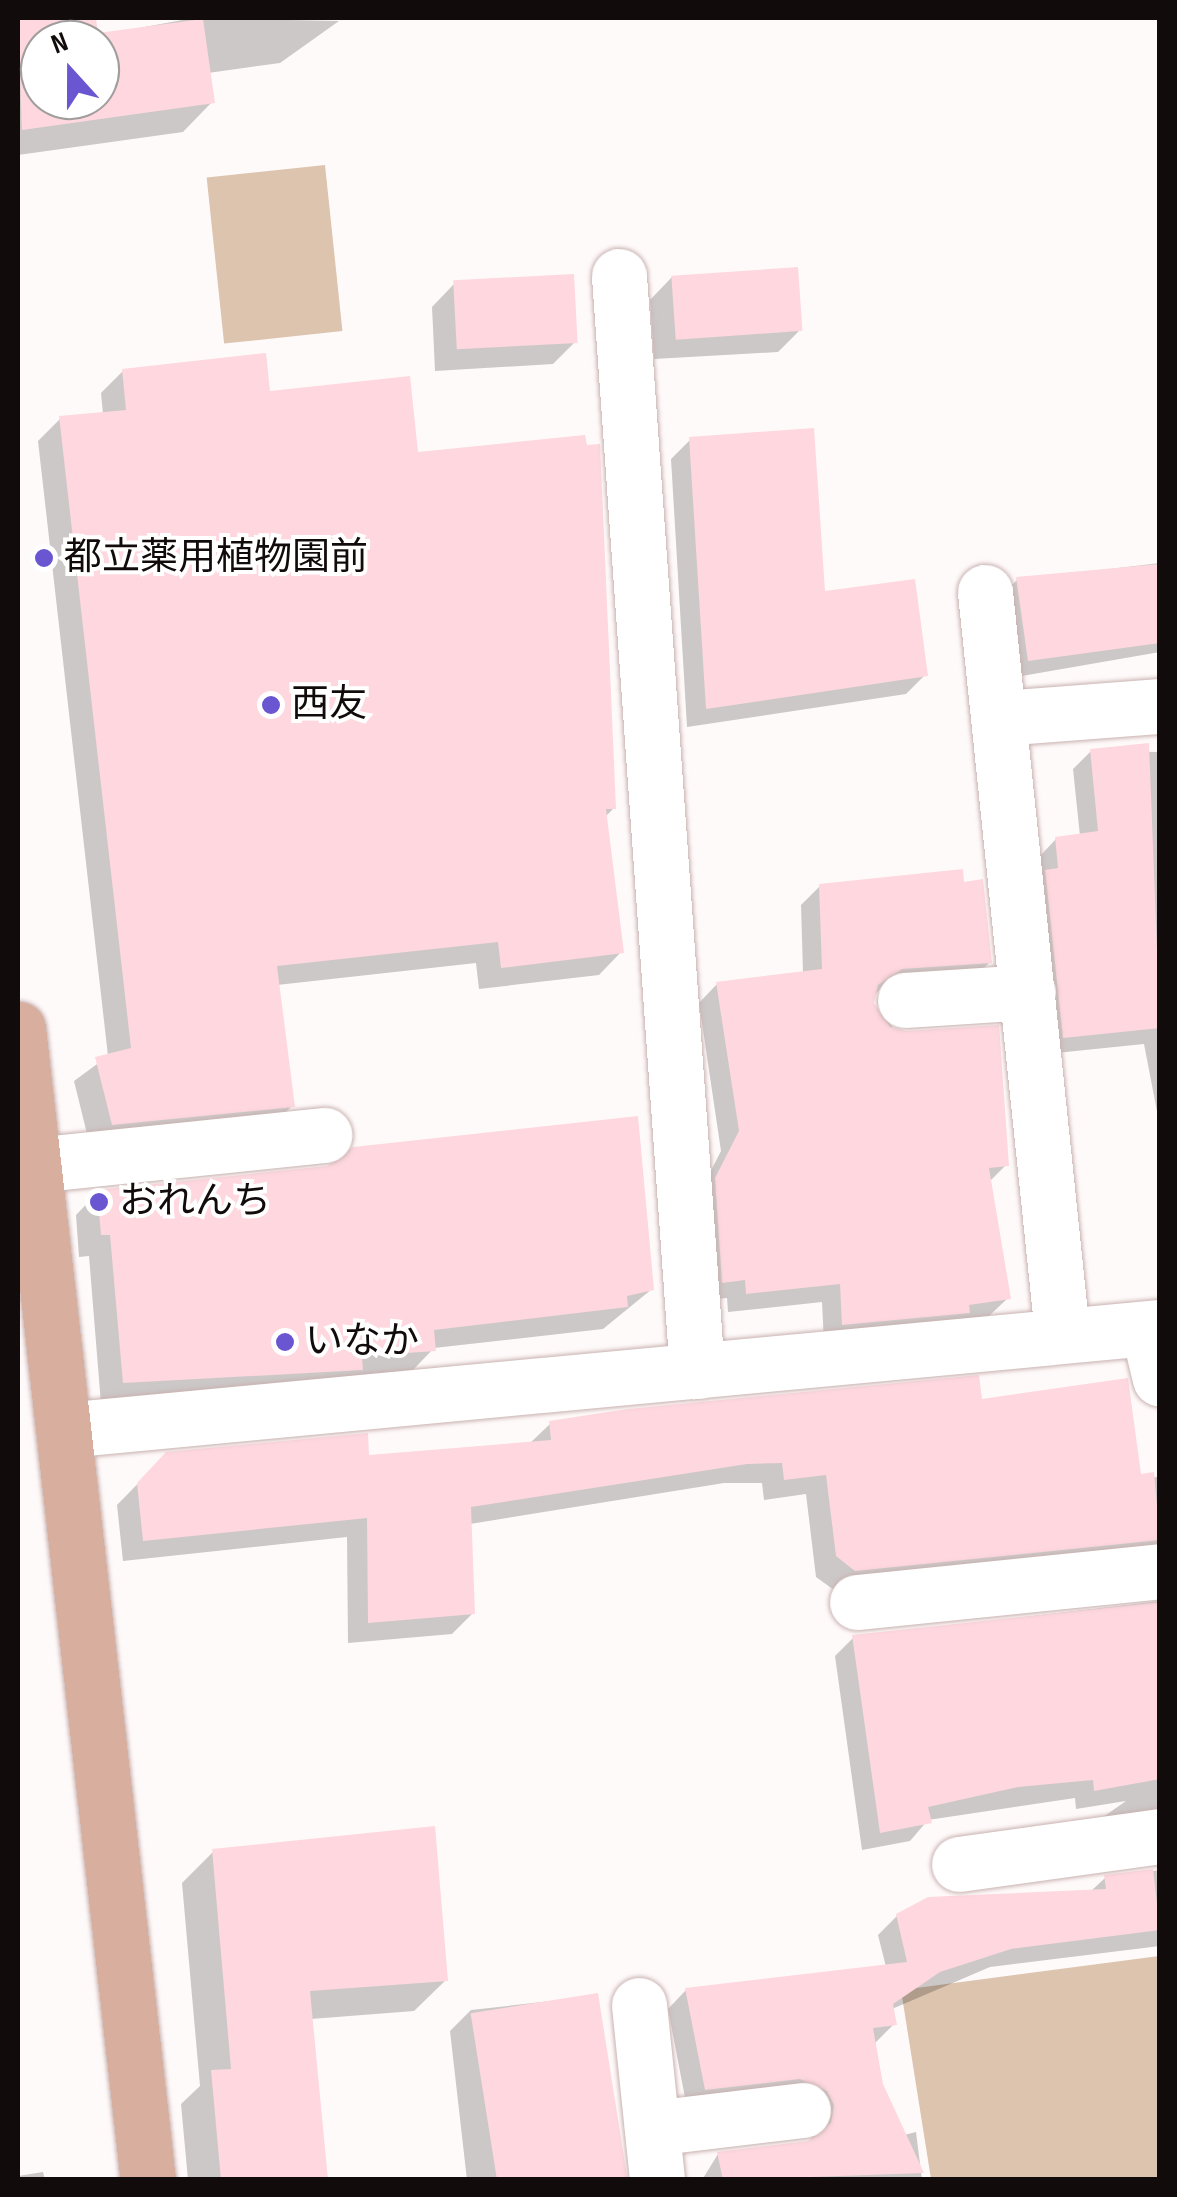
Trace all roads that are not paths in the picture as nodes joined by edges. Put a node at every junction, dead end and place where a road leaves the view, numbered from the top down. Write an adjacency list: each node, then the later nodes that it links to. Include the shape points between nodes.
1 (619, 276): 12 (street)
2 (985, 592): 4 (street)
3 (1160, 706): 4 (street)
4 (1000, 718): 5 (street)
5 (1028, 992): 6 (street); 10 (street)
6 (905, 1000)
7 (18, 1029): 9 (main road)
8 (324, 1135): 9 (street)
9 (33, 1166): 13 (main road)
10 (1062, 1332): 11 (street); 12 (street)
11 (1156, 1345)
12 (697, 1371): 13 (street)
13 (64, 1430): 21 (main road)
14 (1160, 1571): 15 (street)
15 (857, 1602)
16 (1160, 1836): 17 (street)
17 (958, 1864)
18 (639, 2006): 20 (street)
19 (803, 2110): 20 (street)
20 (654, 2154)
21 (148, 2180)

